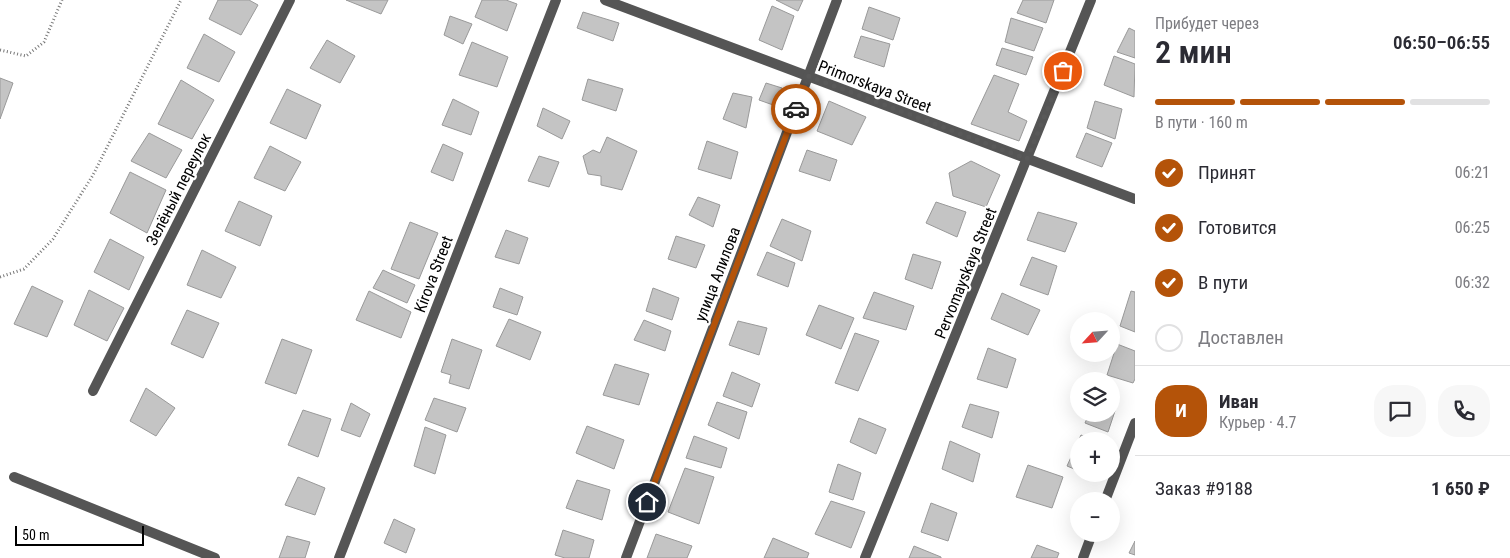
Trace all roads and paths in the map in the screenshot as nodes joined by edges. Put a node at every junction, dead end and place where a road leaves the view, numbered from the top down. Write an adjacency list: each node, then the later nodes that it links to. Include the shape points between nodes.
1 (62, 0): 8 (path, via 44,42 26,56)
2 (181, 0): 12 (path, via 93,175 53,239 24,269)
3 (290, 0): 13 (street, Зелёный переулок)
4 (556, 0): 19 (street, Kirova Street)
5 (605, 0): 9 (street, Primorskaya Street)
6 (837, 0): 9 (street, улица Алилова)
7 (1091, 0): 10 (street, Pervomayskaya Street)
8 (0, 50)
9 (808, 76): 10 (street, Primorskaya Street); 20 (street, улица Алилова)
10 (1027, 159): 11 (street, Primorskaya Street); 21 (street, Pervomayskaya Street)
11 (1135, 199)
12 (0, 277)
13 (93, 391)
14 (1135, 423): 16 (street)
15 (14, 477): 18 (street)
16 (1108, 492)
17 (1089, 542): 22 (street)
18 (215, 558)
19 (339, 558)
20 (626, 558)
21 (865, 558)
22 (1083, 558)

